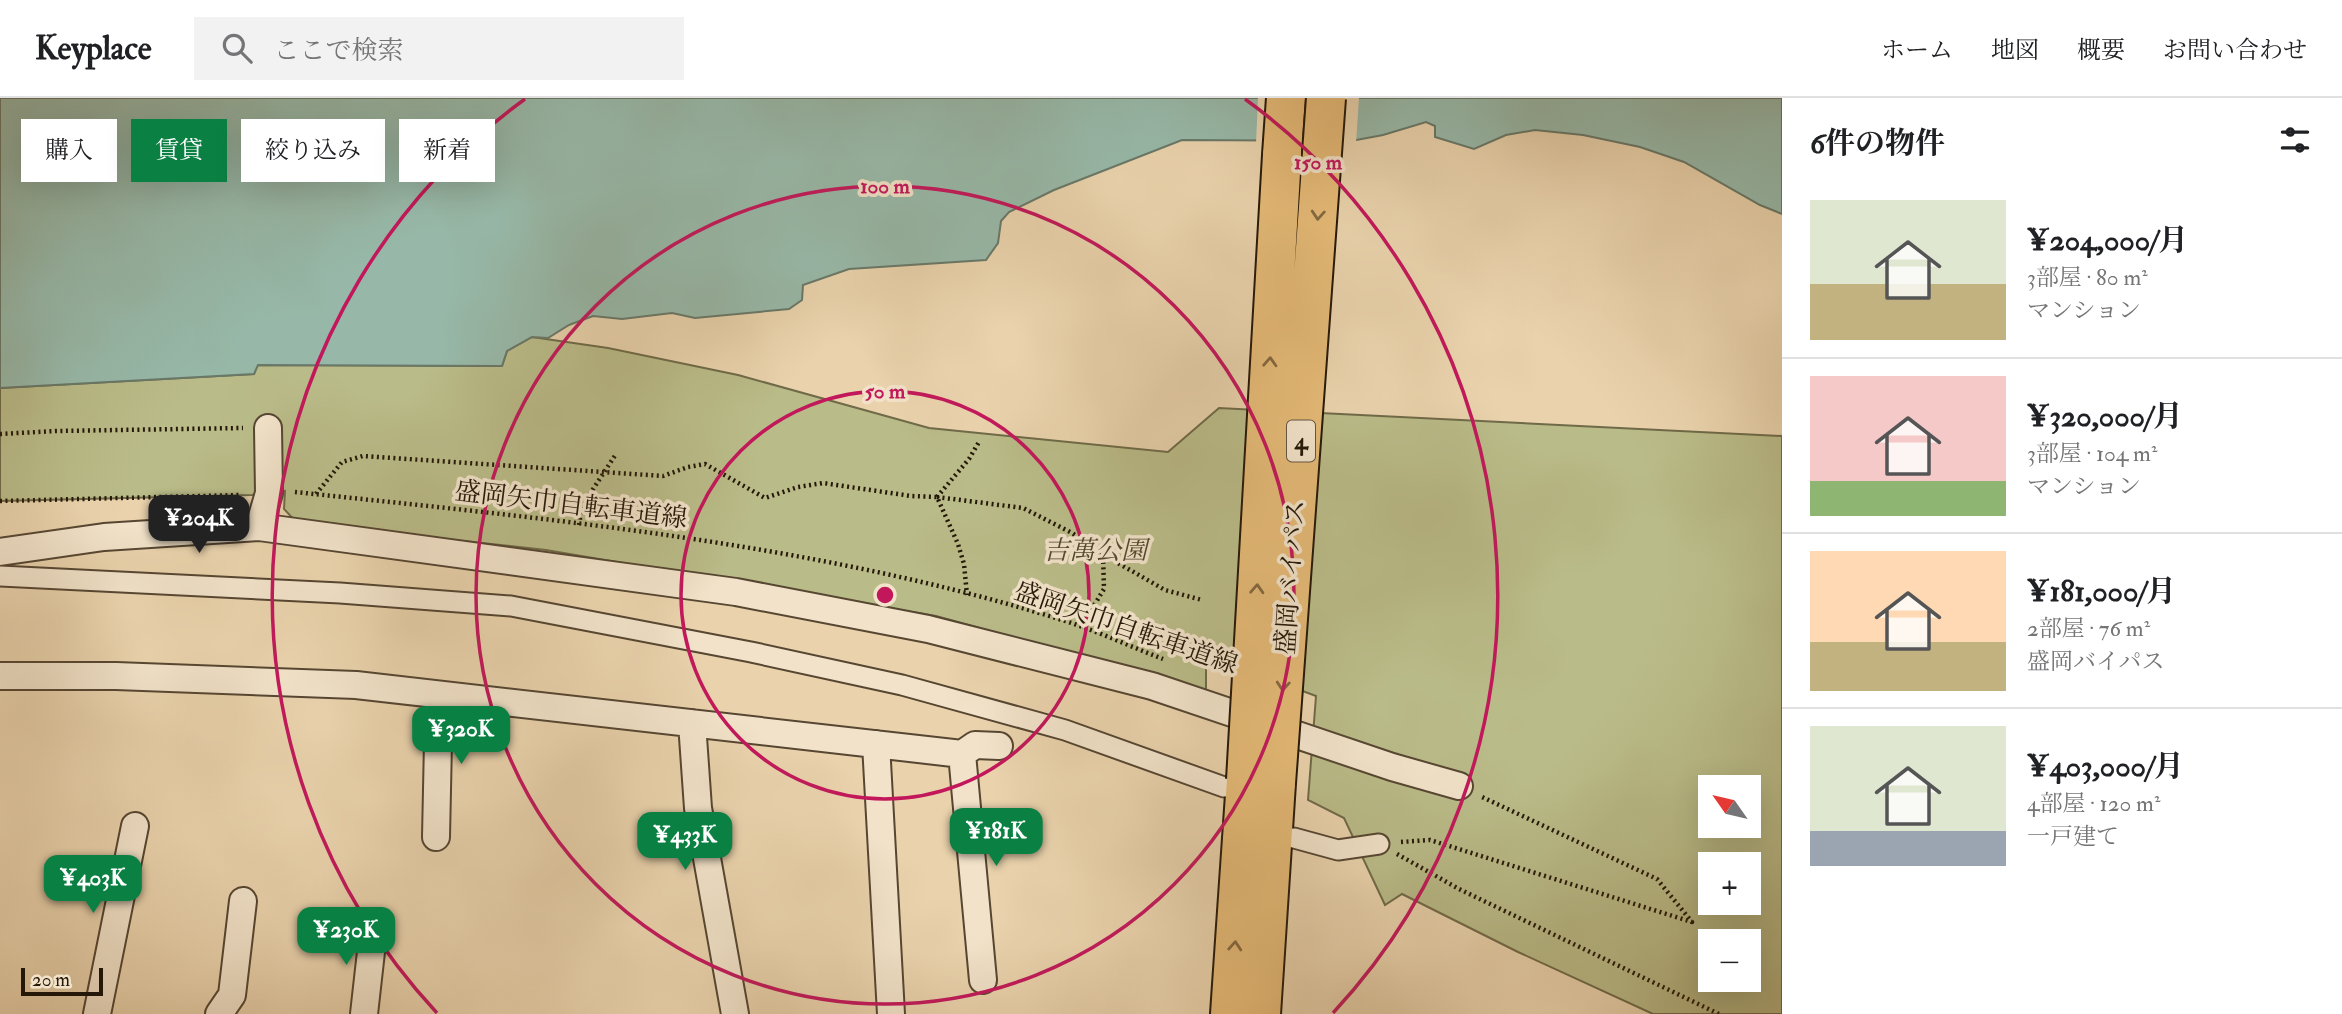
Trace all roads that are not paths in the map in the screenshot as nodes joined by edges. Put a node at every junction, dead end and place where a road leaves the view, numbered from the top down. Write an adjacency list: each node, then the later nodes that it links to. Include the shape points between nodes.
1 (1286, 98): 13 (highway, 盛岡バイパス / 4, one-way to 1, bridge)
2 (1326, 98): 13 (highway, 盛岡バイパス / 4, one-way to 13, bridge)
3 (268, 428): 4 (street, via 269,493)
4 (259, 527): 5 (street, via 104,537); 14 (street, via 736,592 928,629 1152,685)
5 (0, 552)
6 (0, 576): 13 (street, via 340,593 511,607 902,685)
7 (0, 676): 8 (street, via 291,682)
8 (439, 695): 9 (street); 16 (street)
9 (692, 723): 10 (street); 25 (street, via 698,808)
10 (876, 744): 12 (street); 26 (street)
11 (999, 746): 12 (street, via 975,745)
12 (962, 754): 21 (street)
13 (1248, 783): 27 (highway, 盛岡バイパス / 4, one-way to 13); 28 (highway, 盛岡バイパス / 4)
14 (1460, 786)
15 (135, 826): 22 (street)
16 (436, 837)
17 (1294, 838): 18 (street, via 1338,850)
18 (1378, 844)
19 (243, 901): 23 (street, via 232,995)
20 (374, 925): 24 (street)
21 (983, 980)
22 (97, 1014)
23 (219, 1014)
24 (364, 1014)
25 (734, 1014)
26 (891, 1014)
27 (1230, 1014)
28 (1261, 1014)

